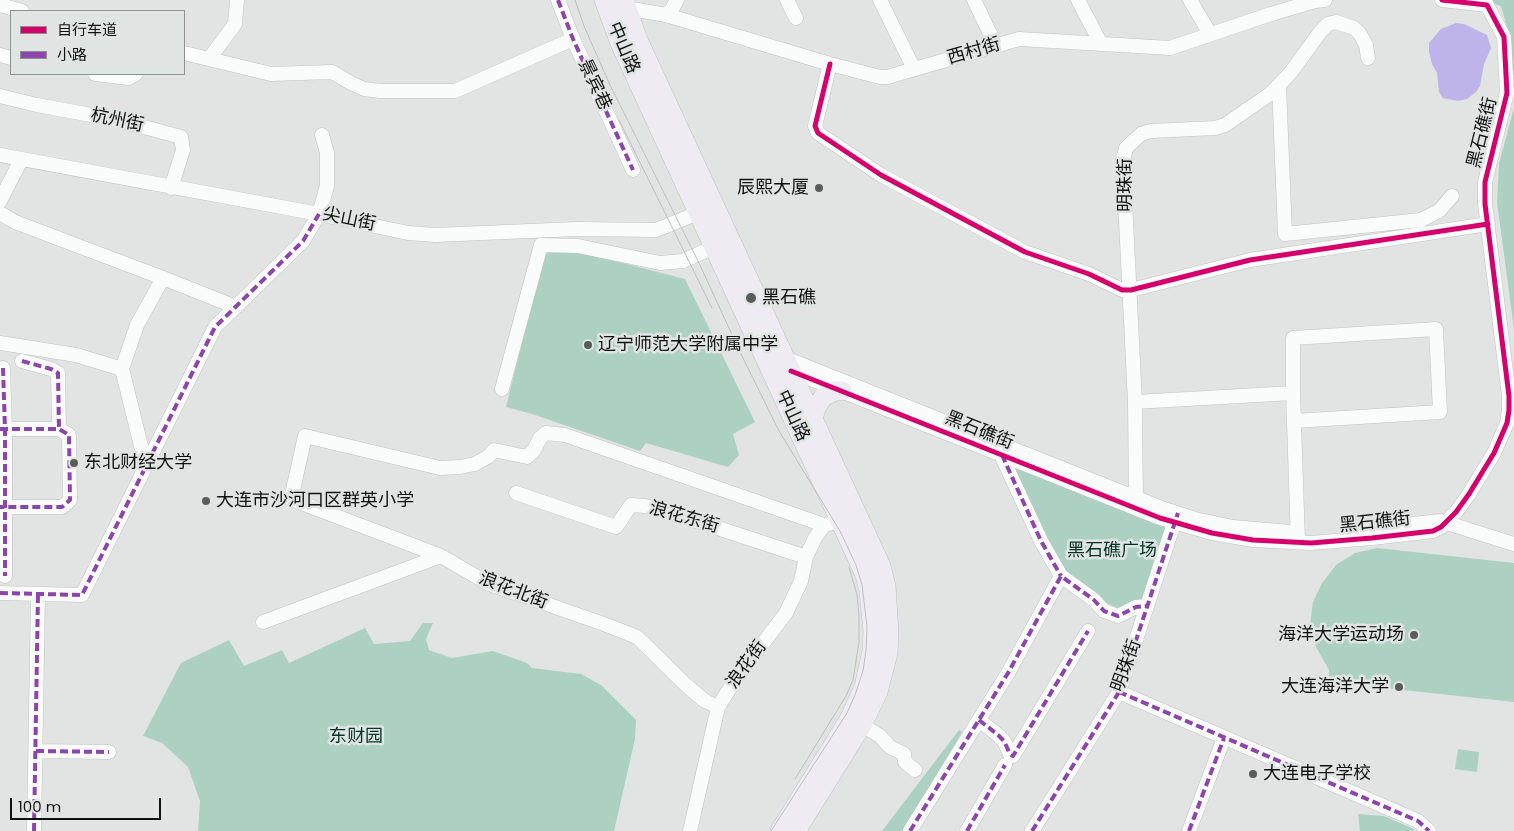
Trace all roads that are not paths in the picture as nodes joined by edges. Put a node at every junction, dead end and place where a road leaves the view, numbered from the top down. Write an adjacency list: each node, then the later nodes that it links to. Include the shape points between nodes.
1 (235, 0): 23 (street, via 235,24)
2 (558, 0): 18 (street, 景宾巷)
3 (604, 0): 37 (highway, 中山路, via 620,43)
4 (677, 0): 15 (street)
5 (787, 0): 16 (street)
6 (880, 0): 25 (street)
7 (974, 0): 20 (street)
8 (1078, 0): 19 (street)
9 (1190, 0): 17 (street)
10 (1325, 0): 17 (street, 西村街, via 1314,0)
11 (1442, 0): 40 (street, 黑石礁街, via 1487,5 1504,37 1507,93 1485,182)
12 (625, 4): 15 (street, 西村街); 50 (highway, 中山路, via 638,40)
13 (0, 5): 14 (street)
14 (18, 10)
15 (666, 15): 24 (street, 西村街)
16 (796, 18)
17 (1210, 34): 19 (street, 西村街, via 1170,48)
18 (573, 39): 23 (street, via 455,91 380,92 357,86 332,72 271,74); 33 (street, 景宾巷)
19 (1101, 44): 20 (street, 西村街, via 1019,39)
20 (996, 46): 25 (street, 西村街)
21 (185, 52): 23 (street)
22 (1368, 58): 28 (street, 明珠街, via 1366,45 1354,28 1344,23 1328,24)
23 (210, 59)
24 (830, 64): 25 (street, 西村街, via 880,77); 43 (street, via 815,126 818,133 881,175 1025,252 1089,274 1122,290)
25 (914, 69)
26 (104, 75): 27 (street, via 129,78)
27 (134, 75)
28 (1279, 85): 35 (street, via 1285,234 1421,220 1439,211); 43 (street, 明珠街, via 1225,124 1215,128 1151,131 1141,134 1126,148 1123,160)
29 (0, 96): 34 (street, 杭州街, via 118,120 181,137 183,150)
30 (322, 135): 39 (street, via 327,153 327,186)
31 (0, 155): 32 (street, 尖山街)
32 (21, 160): 34 (street, 尖山街); 36 (street)
33 (633, 170)
34 (171, 188): 39 (street, 尖山街)
35 (1452, 196)
36 (0, 201)
37 (698, 212): 39 (street, 尖山街, via 656,230 577,229 435,235); 41 (highway, 中山路)
38 (0, 213): 42 (street, via 15,222)
39 (319, 214): 45 (street, via 303,242)
40 (1488, 224): 43 (street, via 1250,260); 67 (street, 黑石礁街, via 1509,410 1494,453)
41 (714, 247): 44 (highway, 中山路); 52 (street, via 683,261 660,263 578,246 541,245)
42 (164, 278): 45 (street); 49 (street, via 137,325)
43 (1131, 290): 55 (street, 明珠街)
44 (736, 296): 50 (highway, via 753,311 777,360); 56 (highway, 中山路)
45 (236, 307): 62 (street, via 215,327)
46 (0, 343): 49 (street, via 76,355)
47 (22, 361): 60 (street, via 51,368 58,373)
48 (3, 368): 59 (street)
49 (122, 368): 62 (street)
50 (795, 373): 51 (street, 黑石礁街); 51 (street, 黑石礁街); 53 (street, 黑石礁街); 56 (street); 57 (highway, 中山路)
51 (828, 375): 64 (street, 黑石礁街)
52 (502, 389)
53 (842, 392): 57 (highway, via 835,391 823,397); 61 (street, 黑石礁街)
54 (1294, 394): 55 (street); 58 (street); 58 (street, via 1293,338 1436,329 1440,412)
55 (1135, 402): 64 (street, 明珠街)
56 (790, 413): 68 (highway, 中山路)
57 (813, 419): 83 (highway, 中山路, via 881,566 886,586 888,653 878,692)
58 (1294, 421): 69 (street)
59 (2, 429): 60 (street); 65 (street)
60 (58, 429): 65 (street, via 70,435 70,500 62,506)
61 (1001, 455): 64 (street, 黑石礁街); 74 (street)
62 (146, 466): 76 (street, via 82,594)
63 (516, 493): 72 (street, 浪花东街, via 616,527 630,506 645,506)
64 (1136, 503): 66 (street, 黑石礁街)
65 (2, 507): 73 (street)
66 (1176, 518): 69 (street, 黑石礁街, via 1232,537); 77 (street, 明珠街)
67 (1447, 522): 69 (street, 黑石礁街, via 1432,531 1342,541); 70 (street)
68 (832, 523): 71 (street, 浪花北街, via 565,434 546,433 526,457 494,450 475,464 440,468 305,436 291,499); 72 (street, 浪花街, via 815,538); 91 (highway, 中山路, via 864,575 869,590 873,632 869,670 858,704)
69 (1298, 537)
70 (1514, 544)
71 (441, 556): 78 (street); 81 (street, 浪花北街, via 489,584 637,637 687,686)
72 (806, 557): 81 (street, 浪花街, via 801,581 786,614)
73 (4, 576)
74 (1061, 576): 77 (street, via 1094,600 1104,612 1118,616 1136,607); 82 (street)
75 (0, 593): 76 (street)
76 (38, 594): 85 (street)
77 (1147, 606): 80 (street, 明珠街)
78 (263, 622)
79 (1088, 631): 82 (street, via 1013,756 1004,741)
80 (1120, 692): 84 (street); 95 (street, 明珠街)
81 (718, 707): 90 (street, 浪花街)
82 (979, 720): 93 (street)
83 (862, 725): 88 (street, via 880,736 890,748 904,754 905,762); 92 (highway, 中山路)
84 (1224, 738): 96 (street); 97 (street, via 1418,820)
85 (36, 751): 86 (street); 89 (street)
86 (109, 752)
87 (1006, 765): 94 (street)
88 (915, 770)
89 (34, 831)
90 (690, 831)
91 (780, 831)
92 (796, 831)
93 (910, 831)
94 (967, 831)
95 (1032, 831)
96 (1189, 831)
97 (1429, 831)

